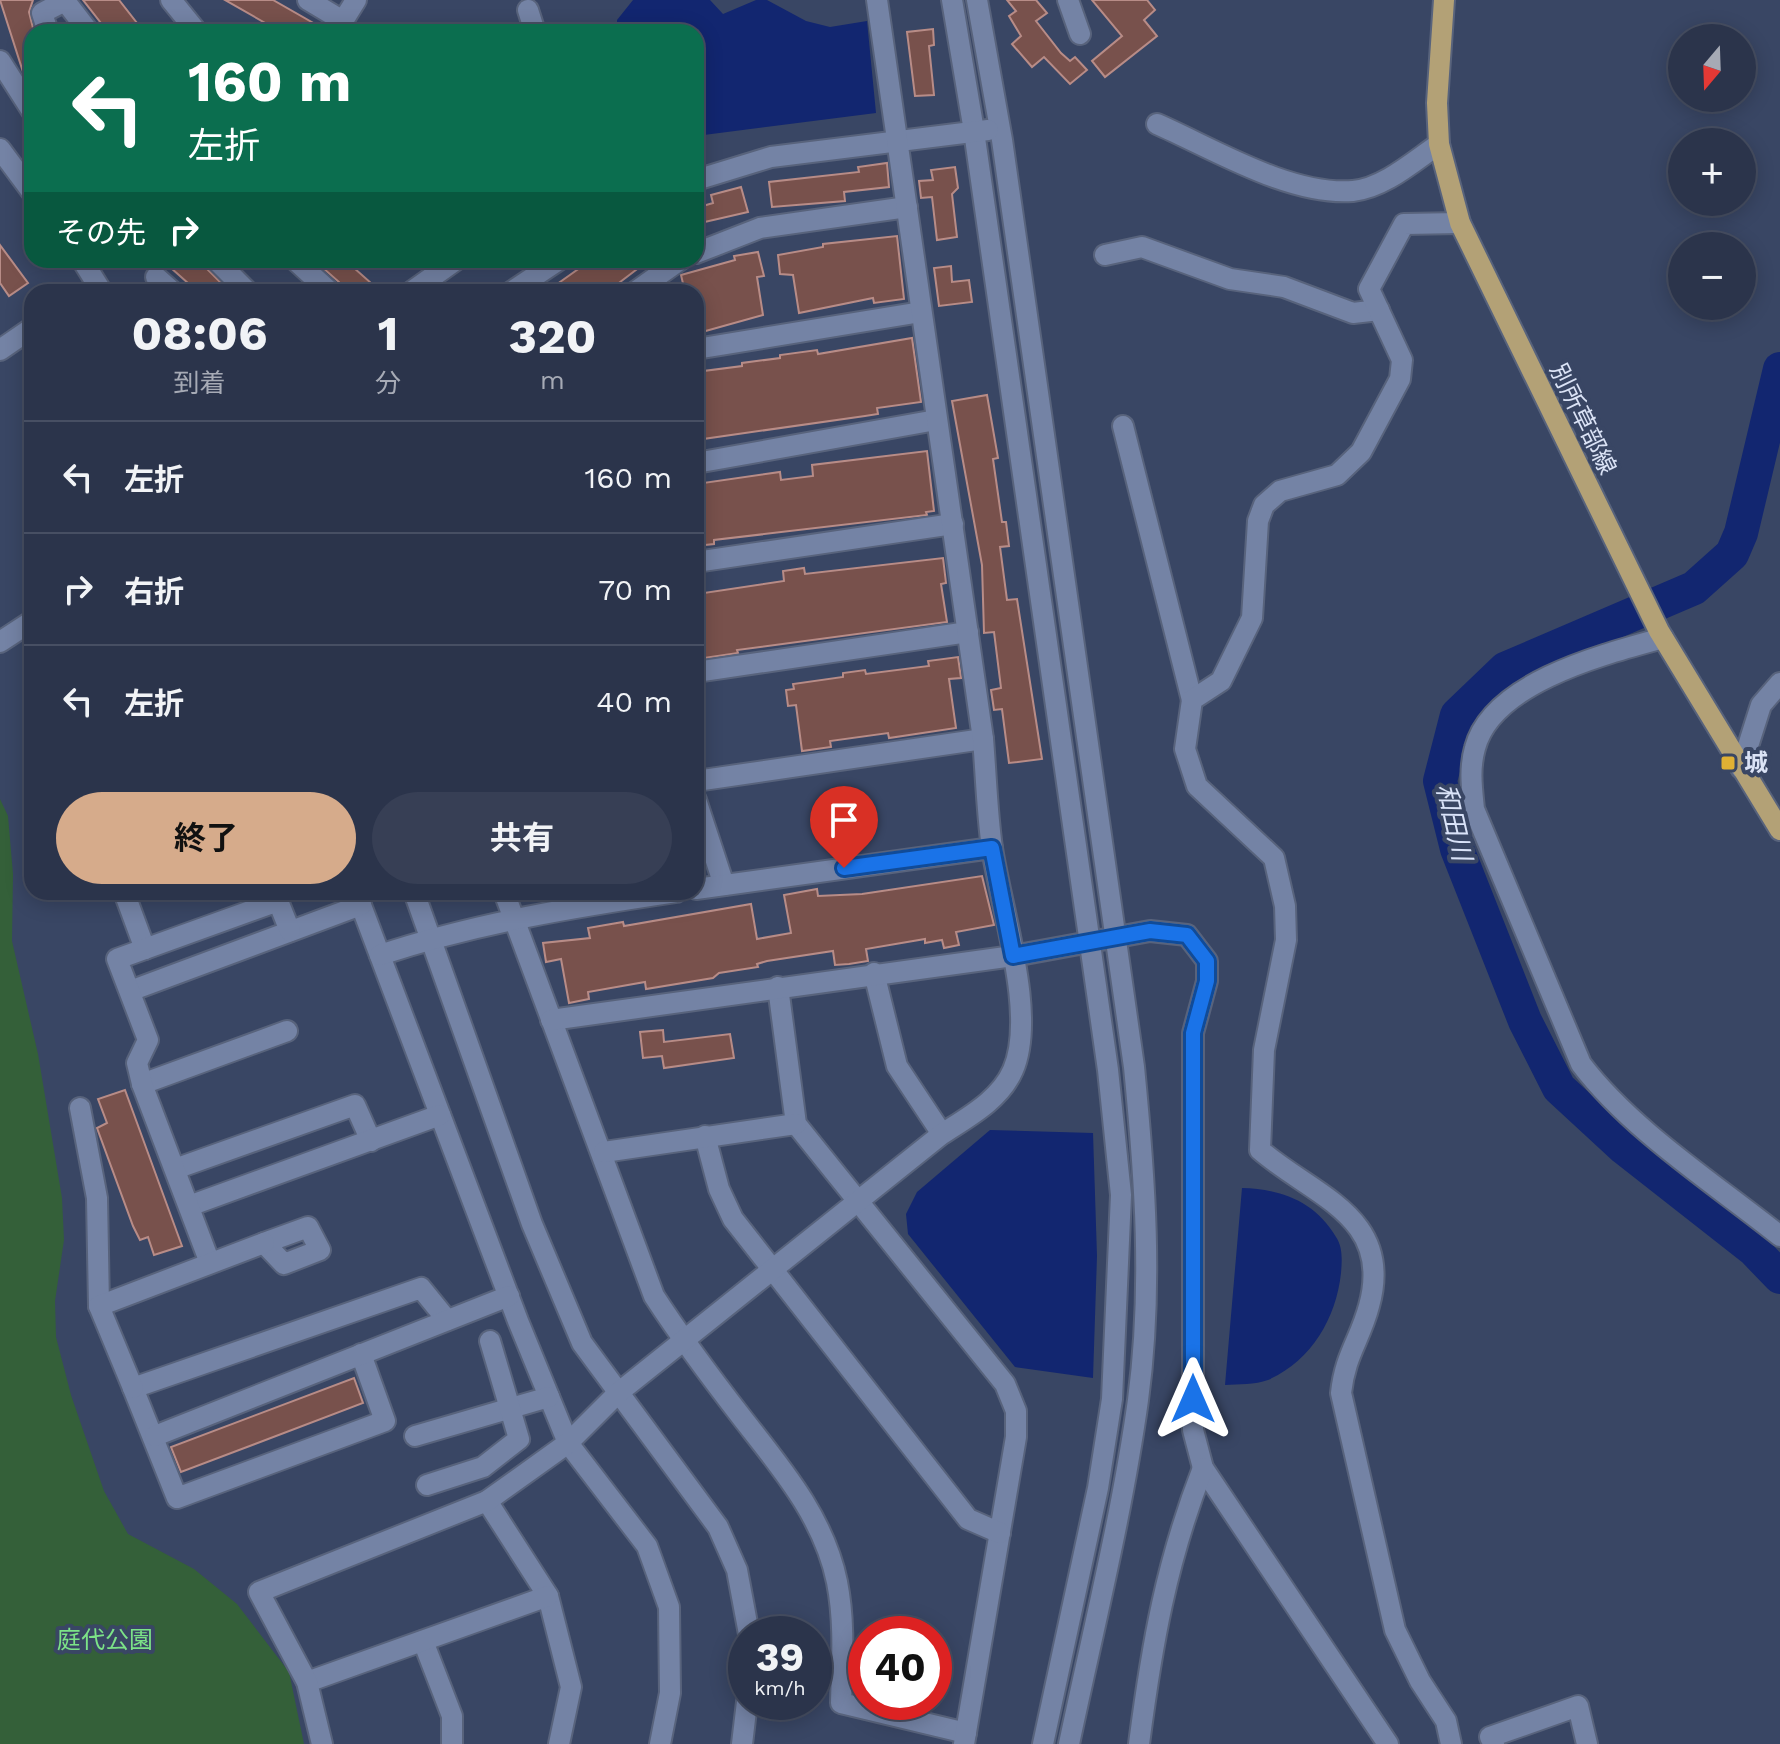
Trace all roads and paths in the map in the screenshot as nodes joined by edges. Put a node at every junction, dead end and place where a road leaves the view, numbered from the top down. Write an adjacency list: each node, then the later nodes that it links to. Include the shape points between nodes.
1 (171, 0): 12 (street)
2 (308, 0): 3 (street, via 343,21)
3 (356, 0)
4 (877, 0): 20 (street)
5 (952, 0): 19 (street)
6 (977, 0): 18 (street)
7 (1068, 0): 14 (street)
8 (1444, 0): 21 (main road, 別所草部線)
9 (528, 10): 13 (street)
10 (43, 15): 11 (street, via 65,1)
11 (83, 24)
12 (190, 24)
13 (532, 24)
14 (1080, 34)
15 (0, 61): 16 (street)
16 (24, 98)
17 (1157, 124): 21 (street, via 1300,187 1355,191 1388,178)
18 (1000, 129): 19 (street); 75 (street)
19 (974, 131): 20 (street); 76 (street)
20 (896, 139): 23 (street, via 771,157); 25 (street)
21 (1439, 144): 26 (main road, 別所草部線)
22 (0, 149): 24 (street)
23 (704, 178)
24 (24, 181)
25 (907, 207): 27 (street, via 760,228); 42 (street)
26 (1460, 223): 41 (street, via 1404,224 1369,289); 53 (main road, 別所草部線)
27 (704, 250)
28 (1105, 255): 41 (street, via 1142,247 1230,279 1284,287 1353,313)
29 (224, 268): 36 (street)
30 (304, 268): 37 (street)
31 (439, 268): 38 (street)
32 (546, 268): 39 (street)
33 (673, 268): 40 (street)
34 (156, 277): 35 (street)
35 (164, 284)
36 (240, 284)
37 (321, 284)
38 (420, 284)
39 (523, 284)
40 (658, 284)
41 (1379, 310): 57 (street, via 1402,360 1400,379 1361,452 1337,475 1280,491 1264,505 1258,521 1252,618 1221,681)
42 (921, 312): 44 (street); 46 (street)
43 (24, 334): 45 (street)
44 (704, 348)
45 (0, 350)
46 (936, 420): 48 (street); 49 (street)
47 (1123, 426): 57 (street)
48 (704, 462)
49 (953, 524): 50 (street); 52 (street)
50 (704, 561)
51 (24, 626): 54 (street)
52 (968, 632): 55 (street); 58 (street)
53 (1661, 634): 59 (main road, 別所草部線); 96 (street, via 1594,657 1507,701 1475,746 1474,809 1581,1064 1633,1117)
54 (0, 642)
55 (704, 671)
56 (1780, 683): 59 (street, via 1761,705)
57 (1192, 700): 132 (street, via 1185,749 1197,786 1274,858 1285,906 1286,940 1264,1050 1260,1150 1350,1216 1372,1255 1375,1281 1344,1364 1341,1393 1395,1630 1446,1721)
58 (983, 739): 60 (street); 63 (street)
59 (1741, 768): 62 (main road, 別所草部線)
60 (704, 780)
61 (704, 824): 64 (street)
62 (1780, 830)
63 (992, 848): 64 (street); 79 (street)
64 (724, 885): 65 (street)
65 (704, 888)
66 (127, 900): 77 (street)
67 (354, 900): 73 (street)
68 (359, 900): 78 (street)
69 (417, 900): 74 (street)
70 (507, 900): 72 (street)
71 (594, 900): 72 (street)
72 (514, 918): 74 (street); 83 (street)
73 (290, 931): 77 (street, via 278,901); 82 (street)
74 (431, 938): 78 (street); 107 (street, via 538,1237 582,1343)
75 (1116, 938): 76 (street); 113 (street, via 1170,931 1187,935 1207,961 1193,1033 1193,1430); 129 (street, via 1147,1192 1145,1296 1138,1397)
76 (1089, 943): 79 (street); 128 (street, via 1121,1195 1119,1298 1112,1399 1098,1488)
77 (145, 949): 82 (street, via 117,959)
78 (380, 955): 87 (street)
79 (1013, 956): 80 (street); 89 (street, via 1021,1047 1012,1073 993,1099)
80 (874, 973): 81 (street); 89 (street, via 897,1066)
81 (778, 987): 83 (street); 88 (street)
82 (130, 991): 85 (street, via 148,1040 137,1063)
83 (551, 1020): 92 (street)
84 (287, 1031): 85 (street)
85 (142, 1084): 93 (street)
86 (80, 1108): 101 (street, via 97,1198)
87 (440, 1115): 91 (street); 100 (street)
88 (796, 1124): 90 (street); 94 (street)
89 (942, 1134): 94 (street)
90 (705, 1136): 92 (street); 99 (street, via 733,1219)
91 (371, 1141): 93 (street, via 355,1105); 95 (street)
92 (604, 1152): 103 (street, via 654,1296)
93 (175, 1169): 95 (street)
94 (861, 1201): 99 (street); 116 (street, via 1005,1384 1016,1411 1016,1437)
95 (189, 1206): 98 (street)
96 (1780, 1236)
97 (264, 1243): 98 (street)
98 (210, 1263): 101 (street)
99 (773, 1270): 103 (street); 116 (street, via 968,1519)
100 (509, 1296): 102 (street); 108 (street)
101 (99, 1306): 106 (street)
102 (447, 1320): 105 (street); 106 (street, via 421,1288)
103 (683, 1340): 107 (street); 122 (street, via 817,1522 836,1580 843,1633 841,1703)
104 (490, 1341): 109 (street)
105 (361, 1354): 110 (street); 110 (street, via 385,1421 177,1498)
106 (133, 1388): 110 (street)
107 (618, 1393): 112 (street); 118 (street, via 718,1527 737,1570)
108 (549, 1397): 109 (street); 112 (street)
109 (513, 1410): 111 (street); 114 (street, via 519,1439 483,1467)
110 (155, 1436)
111 (415, 1436)
112 (568, 1443): 115 (street); 126 (street, via 647,1546 669,1607 670,1693)
113 (1203, 1468): 130 (street, via 1177,1533 1161,1596); 131 (street)
114 (427, 1485)
115 (487, 1501): 117 (street); 120 (street, via 259,1592)
116 (1000, 1533): 122 (street)
117 (548, 1596): 119 (street); 125 (street, via 571,1687)
118 (746, 1616)
119 (423, 1641): 120 (street); 124 (street, via 452,1716)
120 (307, 1682): 123 (street)
121 (745, 1720): 127 (street)
122 (965, 1738)
123 (322, 1744)
124 (452, 1744)
125 (559, 1744)
126 (660, 1744)
127 (742, 1744)
128 (1043, 1744)
129 (1069, 1744)
130 (1139, 1744)
131 (1388, 1744)
132 (1451, 1744)
133 (1494, 1744): 134 (street, via 1490,1737 1578,1706)
134 (1587, 1744)

